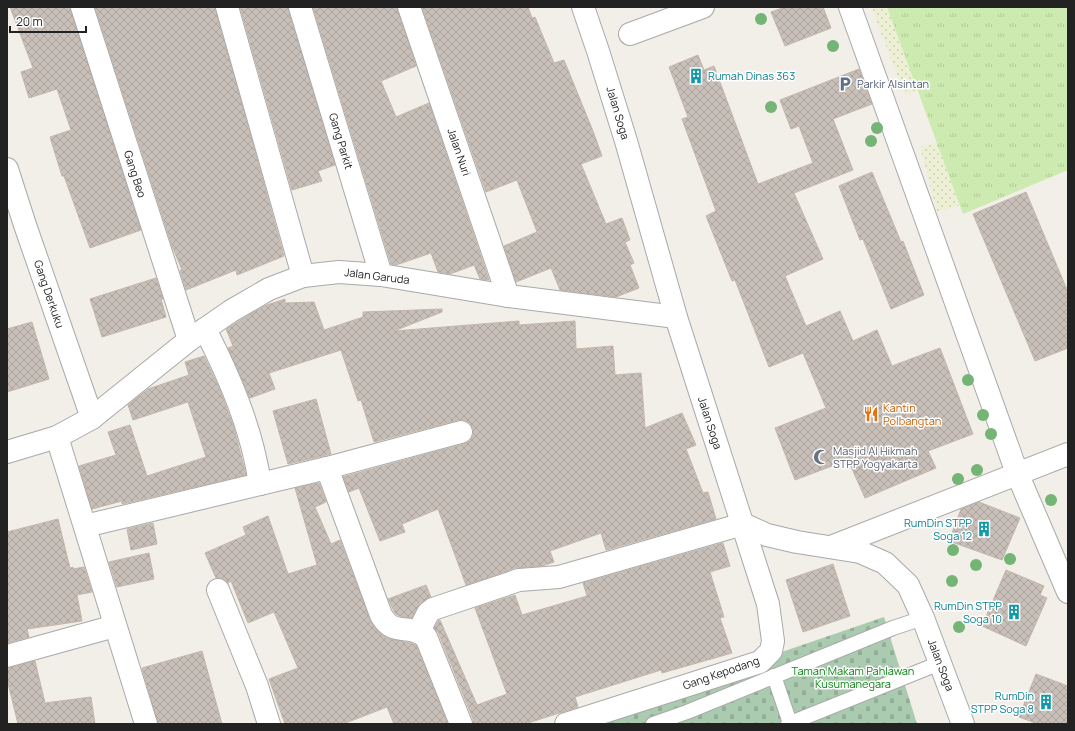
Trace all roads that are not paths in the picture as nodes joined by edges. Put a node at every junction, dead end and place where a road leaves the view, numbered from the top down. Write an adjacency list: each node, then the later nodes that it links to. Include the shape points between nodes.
1 (82, 7): 14 (street, Gang Beo)
2 (227, 7): 11 (street)
3 (300, 7): 10 (street, Gang Parkit)
4 (409, 7): 12 (street, Jalan Nuri)
5 (583, 7): 13 (street, Jalan Soga, via 626,140)
6 (703, 7): 8 (street)
7 (850, 7): 21 (street)
8 (630, 34)
9 (7, 169): 15 (street, Gang Derkuku)
10 (381, 275): 11 (street, Jalan Garuda, via 339,272); 12 (street, Jalan Garuda)
11 (303, 276): 14 (street, Jalan Garuda, via 270,289)
12 (508, 296): 13 (street, Jalan Garuda)
13 (676, 317): 23 (street, Jalan Soga)
14 (197, 334): 15 (street, Jalan Garuda); 22 (street, Gang Beo, via 222,361 245,421 257,462)
15 (92, 418): 17 (street, Jalan Garuda)
16 (461, 432): 20 (street)
17 (57, 437): 18 (street, Jalan Garuda); 24 (street)
18 (7, 452)
19 (1068, 454): 21 (street)
20 (326, 468): 22 (street); 30 (street, via 381,615 389,626)
21 (1017, 473): 25 (street); 27 (street)
22 (260, 484): 24 (street)
23 (743, 524): 25 (street, Jalan Soga, via 768,535); 30 (street, via 559,577 519,580 433,609 428,613); 38 (street, Gang Kepodang, via 768,604 773,641 771,651 766,657 760,662)
24 (85, 526): 29 (street)
25 (831, 547): 28 (street, Jalan Soga, via 860,552 884,562 908,585)
26 (218, 590): 36 (street, via 257,686)
27 (1068, 592)
28 (923, 618): 32 (street, Jalan Soga); 33 (lane)
29 (115, 626): 31 (street); 35 (street)
30 (419, 631): 37 (street, via 426,637)
31 (7, 656)
32 (940, 663): 40 (lane); 41 (street, Jalan Soga)
33 (774, 676): 34 (lane); 40 (lane)
34 (689, 718): 39 (lane)
35 (146, 724)
36 (269, 724)
37 (461, 724)
38 (566, 724)
39 (653, 724)
40 (789, 724)
41 (963, 724)

